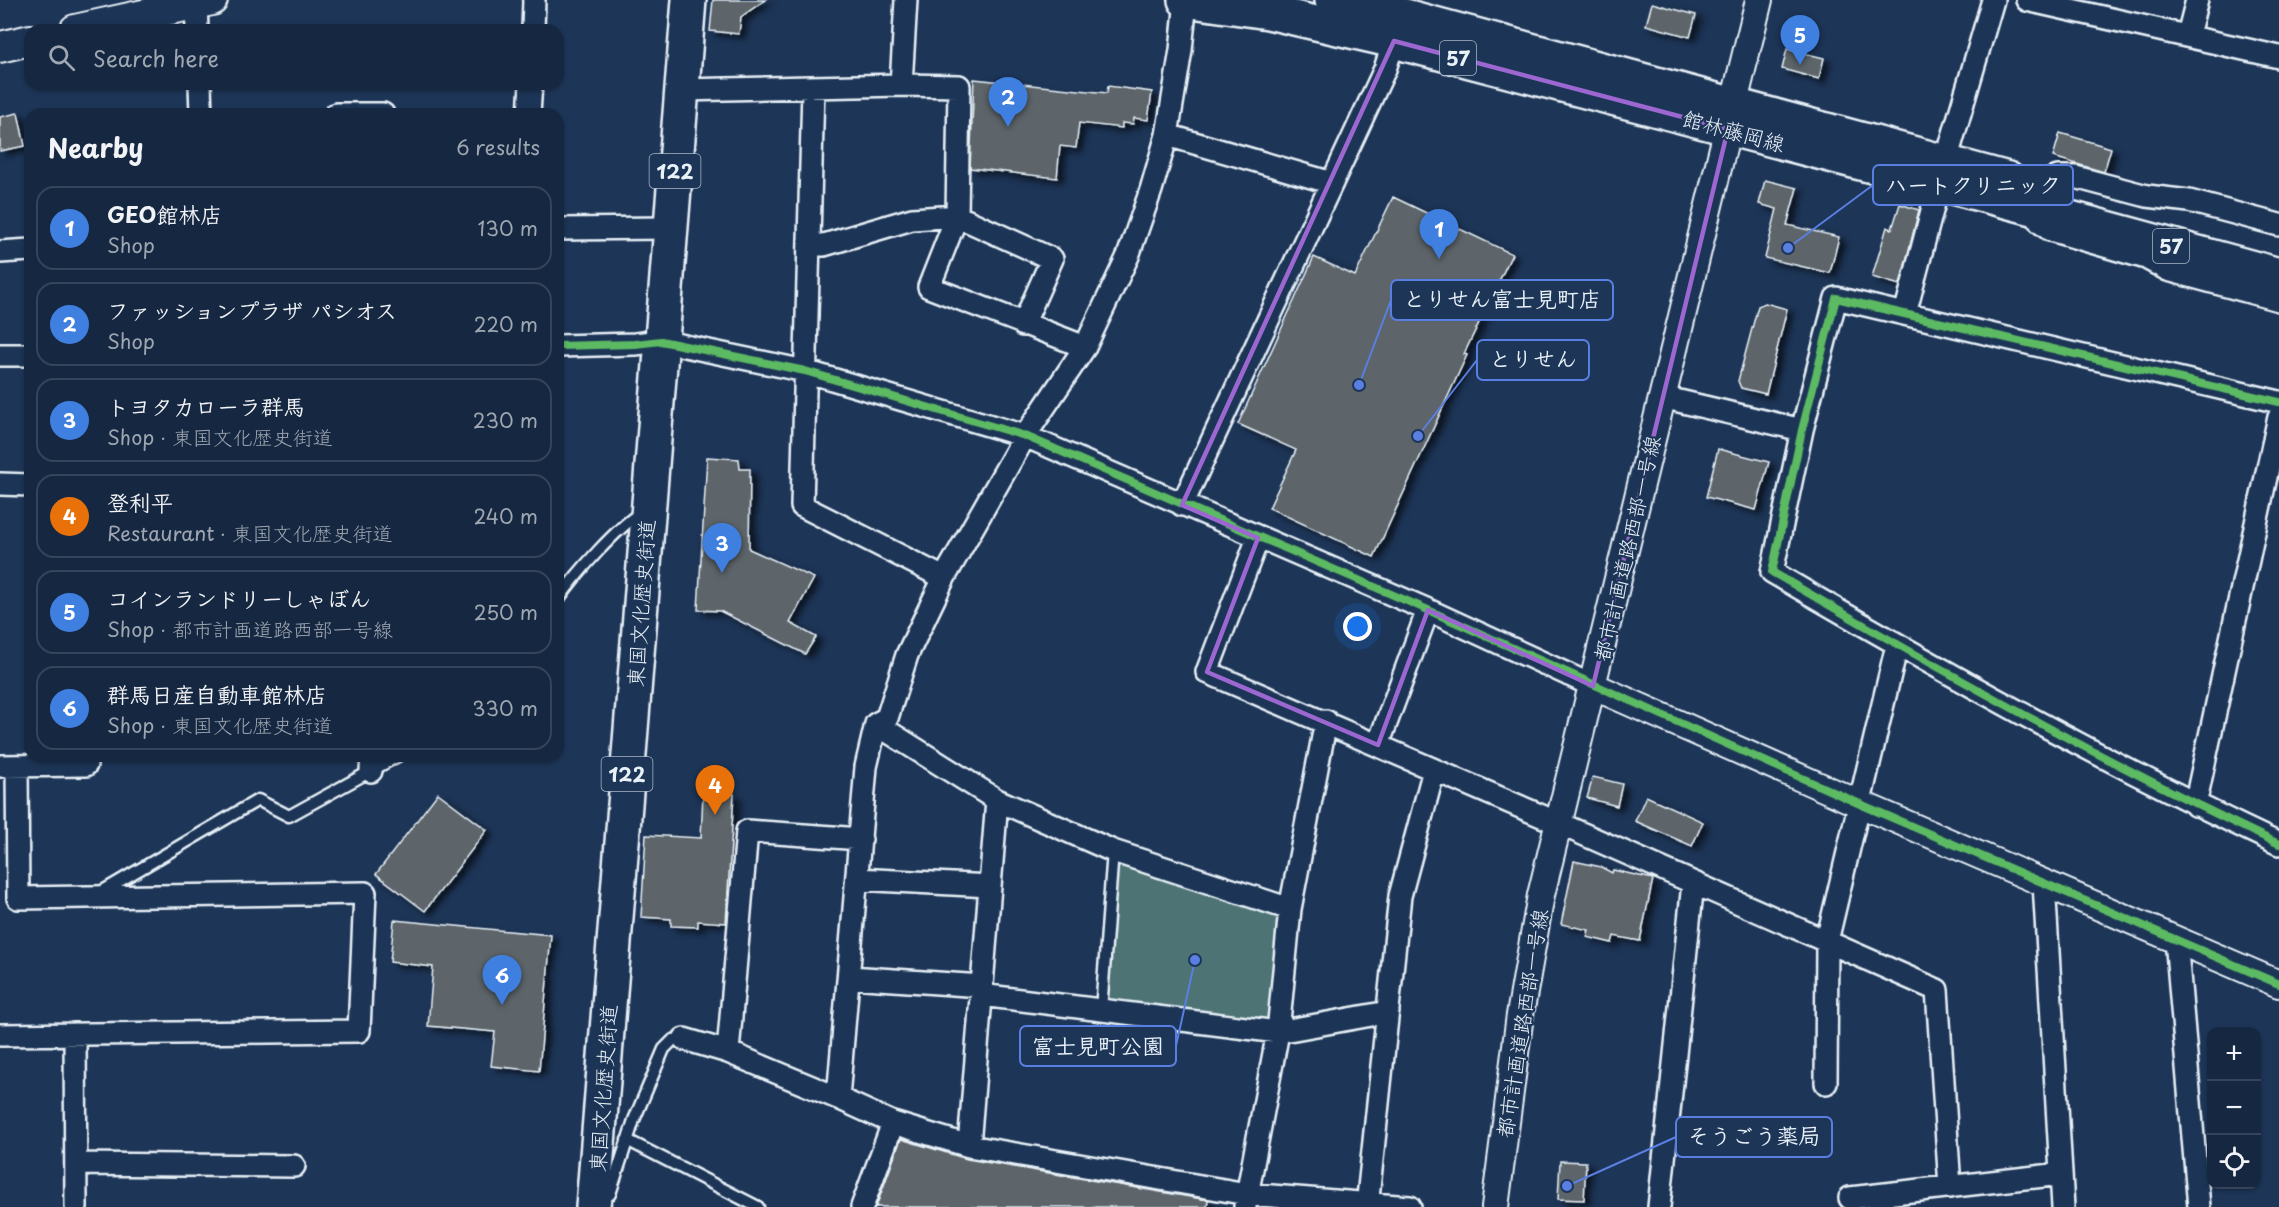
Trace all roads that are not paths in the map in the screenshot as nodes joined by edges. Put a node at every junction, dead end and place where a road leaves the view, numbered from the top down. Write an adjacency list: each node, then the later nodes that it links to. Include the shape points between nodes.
1 (534, 0): 12 (street)
2 (689, 0): 22 (main road, 東国文化歴史街道 / 122)
3 (906, 0): 18 (street)
4 (1185, 0): 15 (main road, 館林藤岡線 / 57, via 1268,12); 26 (street)
5 (1332, 0): 25 (main road, 館林藤岡線 / 57, via 1412,18)
6 (1759, 0): 25 (street, 都市計画道路西部一号線)
7 (1993, 0): 27 (street)
8 (2027, 0): 13 (street)
9 (2197, 0): 13 (street)
10 (202, 11): 11 (main road)
11 (115, 24)
12 (533, 24)
13 (2188, 35): 17 (street)
14 (24, 41): 16 (main road)
15 (1394, 41): 25 (main road, 館林藤岡線 / 57); 28 (street)
16 (0, 47)
17 (2279, 57)
18 (901, 85): 19 (street); 30 (street, via 959,86)
19 (813, 88): 22 (street); 34 (street)
20 (200, 90): 23 (street)
21 (531, 90): 24 (street)
22 (681, 90): 32 (main road, 東国文化歴史街道 / 122)
23 (201, 108)
24 (529, 108)
25 (1730, 117): 27 (main road, 館林藤岡線 / 57); 48 (street, 都市計画道路西部一号線)
26 (1167, 135): 28 (street); 44 (street, via 1128,256)
27 (1942, 173): 29 (main road, 館林藤岡線 / 57); 40 (street)
28 (1332, 183): 55 (street)
29 (2034, 197): 31 (street, via 2058,177 2075,177); 37 (main road, 館林藤岡線 / 57); 38 (main road, 館林藤岡線 / 57); 39 (street, via 2040,222 2050,230 2146,258 2168,270)
30 (957, 216): 34 (street, via 912,219 824,245); 41 (street, via 1052,259); 41 (street, via 929,287)
31 (2279, 225)
32 (670, 228): 33 (street); 42 (main road, 東国文化歴史街道 / 122)
33 (564, 229)
34 (809, 245): 47 (street)
35 (24, 250): 36 (street)
36 (0, 252)
37 (2279, 252)
38 (2279, 275)
39 (2279, 300)
40 (1905, 314): 49 (street); 51 (street, via 1836,298)
41 (1023, 325): 44 (street)
42 (661, 341): 43 (street); 47 (street); 56 (main road, 東国文化歴史街道 / 122)
43 (564, 346)
44 (1085, 347): 52 (street)
45 (24, 355): 46 (street)
46 (0, 356)
47 (806, 371): 52 (street); 58 (street, via 802,506)
48 (1662, 397): 51 (street); 62 (street, 都市計画道路西部一号線)
49 (2279, 402)
50 (2279, 417): 72 (street)
51 (1802, 430): 61 (street, via 1772,572)
52 (1025, 436): 55 (street); 58 (street)
53 (0, 484): 54 (street)
54 (24, 485)
55 (1182, 505): 57 (street)
56 (648, 508): 59 (lane, via 629,520); 108 (main road, 東国文化歴史街道 / 122)
57 (1258, 538): 60 (street); 63 (street, via 1207,672)
58 (944, 578): 64 (street, via 907,655 887,718)
59 (564, 591)
60 (1428, 610): 62 (street); 65 (street)
61 (1897, 645): 71 (street); 72 (street)
62 (1593, 686): 71 (street); 73 (street, 都市計画道路西部一号線)
63 (1326, 721): 65 (street); 82 (street)
64 (876, 724): 70 (street); 74 (street, via 866,767)
65 (1378, 745): 69 (street)
66 (72, 762): 68 (street)
67 (372, 763): 81 (lane, via 289,816 258,800)
68 (8, 766): 81 (street, via 18,898)
69 (1434, 770): 73 (street); 89 (street, via 1400,896)
70 (997, 800): 76 (street); 80 (street)
71 (1860, 804): 78 (street); 84 (street)
72 (2195, 805): 75 (street)
73 (1558, 823): 79 (street); 112 (street, 都市計画道路西部一号線, via 1531,948)
74 (861, 839): 77 (street); 94 (street, via 747,831)
75 (2279, 844)
76 (1113, 851): 82 (street); 88 (lane)
77 (858, 879): 80 (street); 85 (street)
78 (2044, 882): 83 (street); 102 (street)
79 (1693, 884): 84 (street); 113 (street)
80 (990, 886): 87 (street)
81 (93, 897): 91 (street, via 365,892 359,1031)
82 (1290, 909): 90 (street)
83 (2176, 939): 86 (street); 115 (street)
84 (1827, 941): 95 (street); 103 (street, via 1937,990)
85 (850, 977): 87 (street); 96 (street)
86 (2279, 984)
87 (981, 991): 88 (street); 99 (street)
88 (1101, 1010): 90 (street)
89 (1388, 1012): 90 (street); 106 (street)
90 (1278, 1032): 105 (street)
91 (75, 1034): 92 (street); 100 (street)
92 (0, 1035)
93 (684, 1039): 94 (street); 98 (lane, via 673,1041 664,1049)
94 (729, 1052): 96 (street)
95 (1826, 1083)
96 (838, 1098): 97 (street)
97 (893, 1123): 99 (street); 110 (street)
98 (627, 1140): 108 (lane, via 610,1194); 109 (lane)
99 (969, 1146): 105 (street)
100 (76, 1164): 101 (street); 107 (street)
101 (294, 1166)
102 (2061, 1174): 103 (street); 114 (street)
103 (1950, 1187): 104 (street)
104 (1850, 1198)
105 (1246, 1200): 106 (street)
106 (1367, 1205): 111 (street)
107 (76, 1207)
108 (593, 1207)
109 (758, 1207)
110 (862, 1207)
111 (1410, 1207)
112 (1495, 1207)
113 (1659, 1207)
114 (2063, 1207)
115 (2199, 1207)

